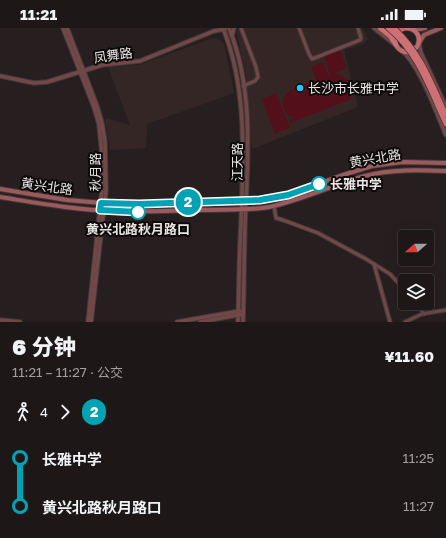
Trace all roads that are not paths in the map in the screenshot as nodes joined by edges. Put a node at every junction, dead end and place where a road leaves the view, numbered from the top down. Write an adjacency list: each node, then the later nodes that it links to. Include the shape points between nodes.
1 (63, 28): 20 (street, 秋月路)
2 (67, 28): 20 (street, 秋月路)
3 (226, 28): 15 (street, 凤舞路); 16 (street, 江天路); 17 (street, 江天路)
4 (234, 28): 16 (street)
5 (241, 28): 22 (street, via 258,77)
6 (299, 28): 7 (street, via 312,59 360,40)
7 (358, 28)
8 (374, 28): 19 (street)
9 (380, 28): 19 (highway)
10 (388, 28): 25 (highway, bridge, via 416,59)
11 (394, 28): 24 (highway, bridge, via 418,56)
12 (409, 28): 13 (main road); 18 (main road, via 417,33); 19 (main road, via 398,33)
13 (425, 28)
14 (441, 28): 18 (main road, via 424,35)
15 (209, 34): 17 (street, via 221,34); 20 (street, 凤舞路, via 140,61 111,63)
16 (233, 40): 22 (street, 江天路)
17 (229, 43): 31 (street, 江天路, via 240,106)
18 (419, 43): 19 (main road, via 413,50 406,52); 23 (street, via 421,53)
19 (398, 47): 26 (street, via 409,58 418,73)
20 (82, 71): 21 (street, 凤舞路, via 41,83); 32 (street, 秋月路, via 102,123 106,163)
21 (0, 76)
22 (243, 86): 31 (street, 江天路, via 247,135)
23 (446, 107)
24 (446, 115)
25 (446, 124)
26 (446, 135)
27 (446, 163): 31 (main road, 黄兴北路, via 402,162 372,166 288,195)
28 (446, 171): 33 (main road, 黄兴北路, via 406,170 374,174 305,198)
29 (0, 189): 32 (main road, 黄兴北路)
30 (0, 197): 35 (main road, 黄兴北路, via 70,208)
31 (244, 201): 32 (main road, 黄兴北路); 34 (street, 江天路)
32 (103, 203): 35 (street, 秋月路)
33 (274, 205): 34 (main road, 黄兴北路); 36 (street, via 276,218 318,233)
34 (244, 209): 35 (main road, 黄兴北路, via 138,212); 40 (street, 江天路); 41 (street, 江天路)
35 (102, 210): 45 (street, 秋月路); 46 (street, 秋月路)
36 (374, 264): 37 (street); 51 (street)
37 (398, 283)
38 (421, 310): 42 (street)
39 (446, 310): 42 (street)
40 (243, 312): 41 (street); 50 (street, 江天路)
41 (238, 313): 47 (street); 48 (street); 49 (street, 江天路)
42 (424, 314): 52 (street)
43 (0, 320): 44 (street)
44 (20, 322)
45 (88, 322)
46 (91, 322)
47 (177, 322)
48 (200, 322)
49 (238, 322)
50 (243, 322)
51 (390, 322)
52 (405, 322)

